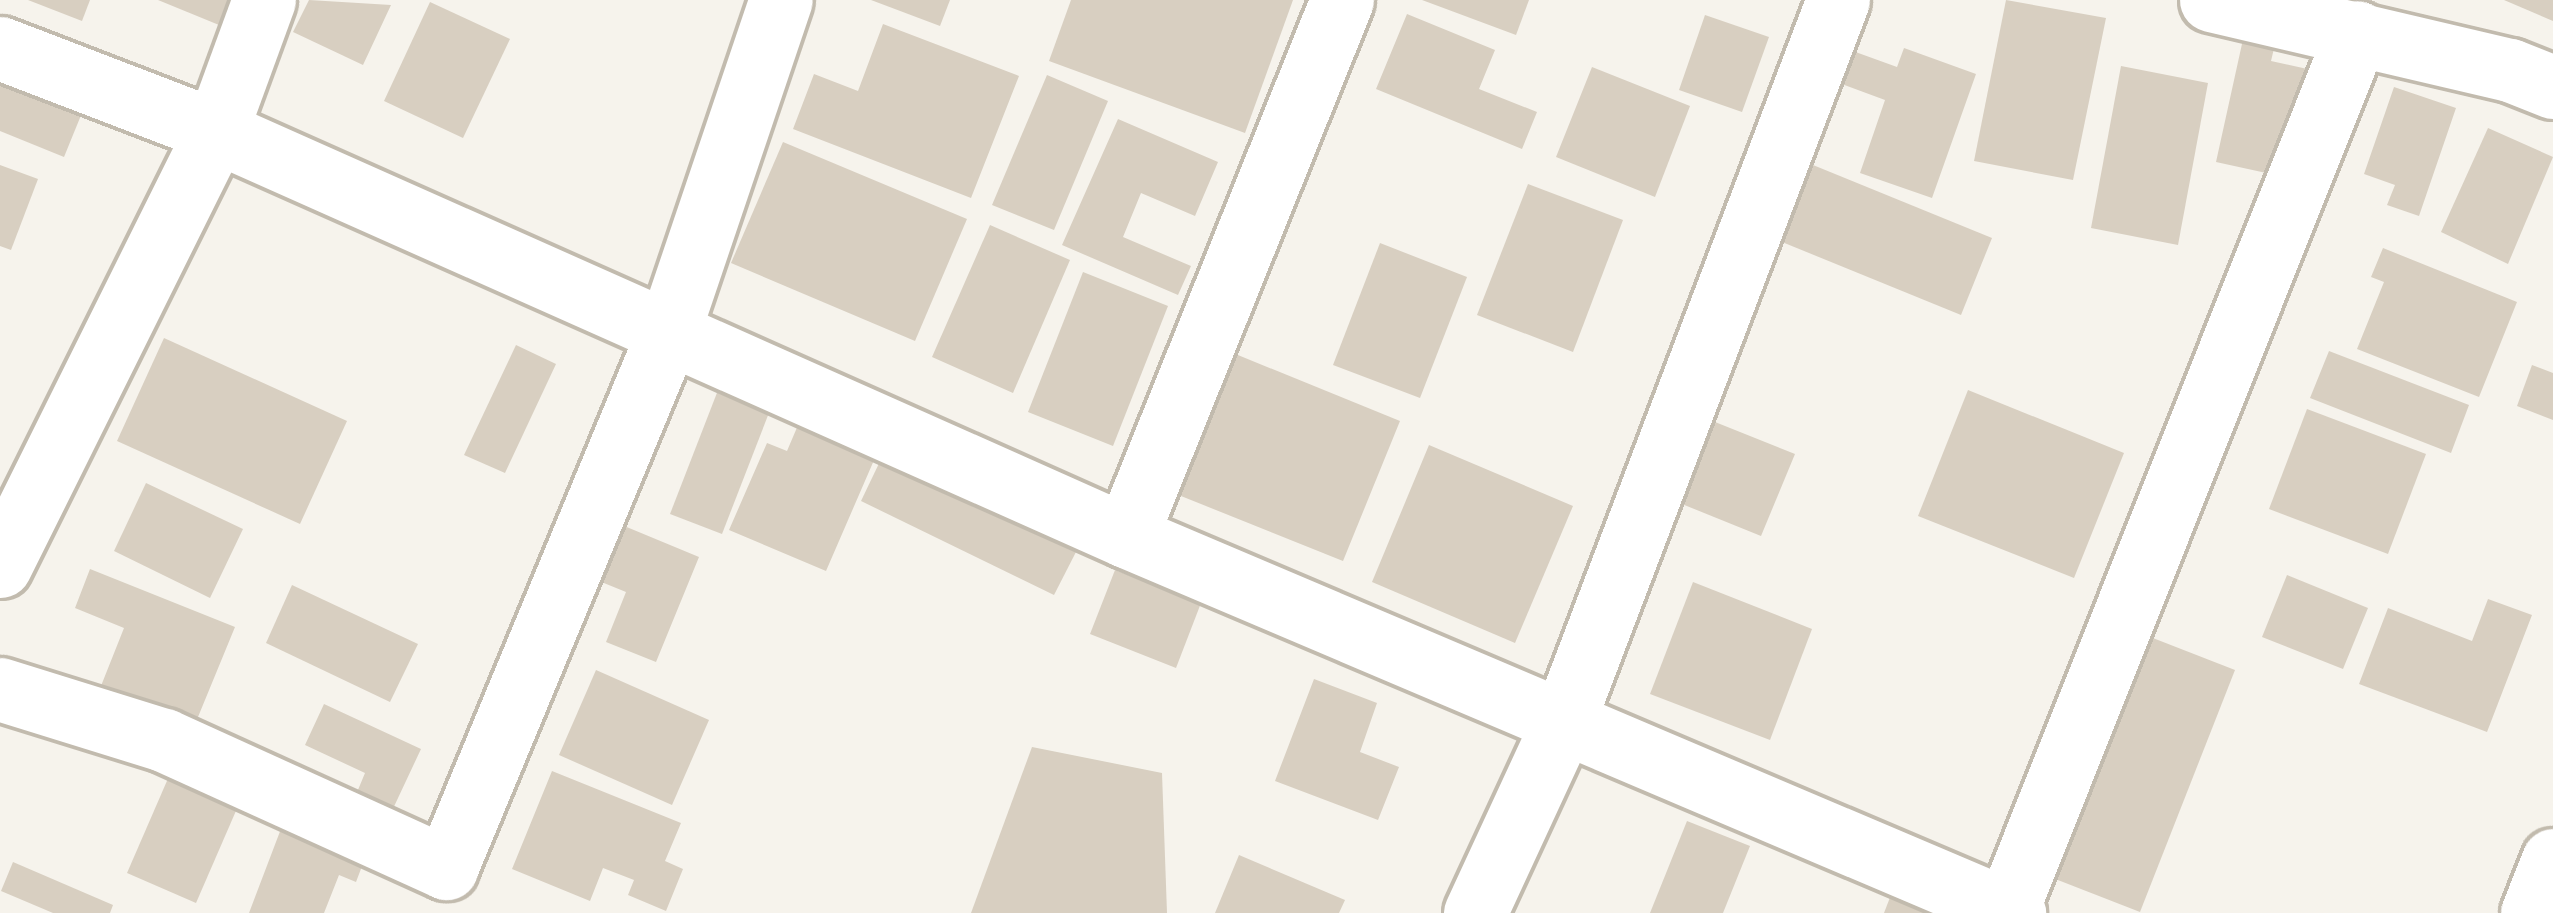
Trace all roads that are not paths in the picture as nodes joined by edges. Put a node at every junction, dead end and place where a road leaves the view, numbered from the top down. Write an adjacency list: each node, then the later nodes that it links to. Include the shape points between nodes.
1 (264, 0): 9 (street)
2 (781, 0): 10 (street)
3 (1342, 0): 11 (street)
4 (1838, 0): 14 (street)
5 (2211, 0): 6 (street)
6 (2357, 32): 8 (street); 16 (street)
7 (0, 48): 9 (street)
8 (2553, 87)
9 (216, 131): 10 (street); 12 (street)
10 (668, 333): 11 (street); 13 (street, via 446,868 164,740)
11 (1126, 536): 14 (street)
12 (0, 566)
13 (0, 689)
14 (1562, 725): 16 (street); 17 (street)
15 (2553, 860): 18 (street)
16 (2011, 911)
17 (1475, 913)
18 (2532, 913)

